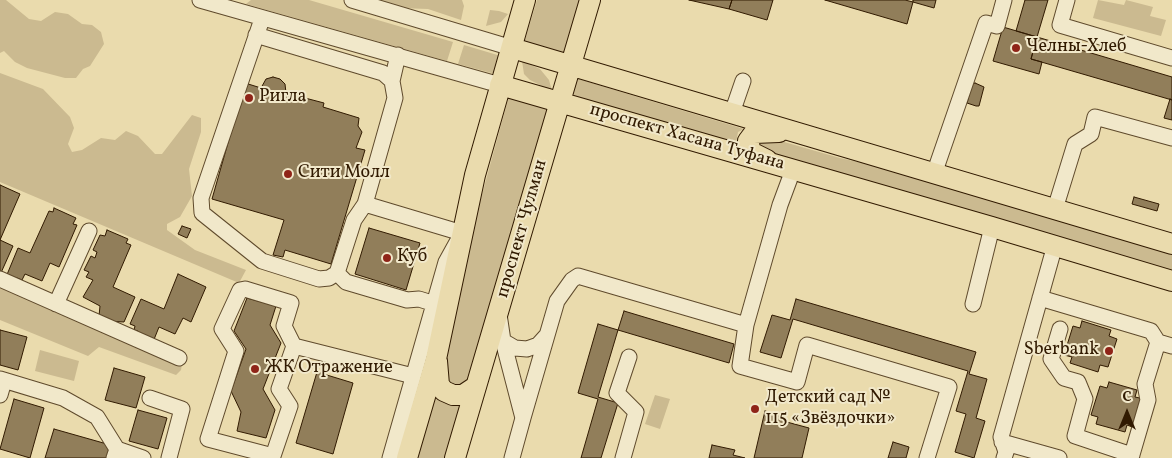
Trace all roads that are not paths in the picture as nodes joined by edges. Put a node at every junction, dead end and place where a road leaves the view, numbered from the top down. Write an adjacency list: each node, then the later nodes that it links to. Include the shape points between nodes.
1 (242, 0): 7 (street, via 236,5)
2 (352, 0): 10 (street, проспект Хасана Туфана)
3 (526, 0): 10 (main road)
4 (590, 0): 13 (main road, проспект Чулман)
5 (1004, 0): 22 (street, via 997,26 986,23)
6 (1067, 0): 12 (street, via 1060,26)
7 (207, 2): 8 (street, проспект Хасана Туфана)
8 (262, 19): 9 (street); 11 (street, проспект Хасана Туфана)
9 (256, 35): 14 (street, via 383,73); 30 (street, via 201,198 202,213 262,261 319,279 330,278)
10 (512, 48): 13 (main road, проспект Хасана Туфана); 16 (main road)
11 (398, 55): 14 (street); 16 (street, проспект Хасана Туфана)
12 (1172, 58)
13 (570, 65): 17 (main road, проспект Чулман); 18 (main road, проспект Хасана Туфана)
14 (392, 81): 23 (street, via 395,98)
15 (743, 81): 18 (street)
16 (500, 85): 17 (main road, проспект Хасана Туфана); 27 (main road)
17 (560, 101): 21 (main road, проспект Хасана Туфана); 37 (main road, проспект Чулман)
18 (732, 113): 19 (main road, проспект Хасана Туфана)
19 (793, 131): 21 (main road, via 754,133 748,141 751,152); 22 (main road, проспект Хасана Туфана)
20 (1172, 138): 24 (street, via 1095,117 1091,134 1075,144)
21 (788, 168): 25 (main road, проспект Хасана Туфана); 38 (street)
22 (934, 174): 24 (main road, проспект Хасана Туфана)
23 (365, 204): 27 (street); 30 (street, via 354,220)
24 (1055, 209): 28 (main road, проспект Хасана Туфана)
25 (992, 227): 29 (main road, проспект Хасана Туфана); 36 (street)
26 (89, 231): 34 (street)
27 (462, 233): 35 (street, via 446,262); 46 (main road)
28 (1172, 244)
29 (1055, 245): 32 (main road, проспект Хасана Туфана); 33 (street)
30 (337, 273): 35 (street, via 346,282 405,306 419,299)
31 (0, 280): 34 (street)
32 (1172, 281)
33 (1040, 298): 42 (street, via 1151,331); 52 (street)
34 (56, 304): 45 (street)
35 (435, 304): 47 (street)
36 (973, 304)
37 (499, 314): 41 (street); 49 (main road, проспект Чулман)
38 (746, 325): 40 (street, via 578,276 557,301); 63 (street, via 740,366 795,388 807,345 949,387)
39 (1060, 329): 55 (street, via 1051,359 1064,378 1078,382 1085,398 1074,436)
40 (547, 335): 41 (street, via 538,345 527,349 515,348); 51 (street)
41 (503, 341): 51 (street)
42 (1165, 344): 55 (street, via 1145,384 1148,400)
43 (294, 346): 47 (street); 54 (street, via 279,389 290,406); 54 (street, via 284,326 291,303 240,290 222,330 236,351 208,439)
44 (629, 357): 62 (street, via 617,393 636,412)
45 (179, 358)
46 (436, 359): 49 (main road, via 444,391 463,395); 59 (main road)
47 (413, 376): 58 (street)
48 (1, 385): 53 (street, via 63,398 97,417)
49 (475, 387): 60 (main road, проспект Чулман)
50 (150, 398): 57 (street, via 182,409)
51 (523, 418): 61 (street)
52 (1002, 442): 64 (street, via 1006,452); 65 (street)
53 (116, 453): 56 (street)
54 (273, 457)
55 (1131, 457)
56 (143, 458)
57 (169, 458)
58 (390, 458)
59 (407, 458)
60 (455, 458)
61 (512, 458)
62 (623, 458)
63 (927, 458)
64 (1004, 458)
65 (1059, 458)

